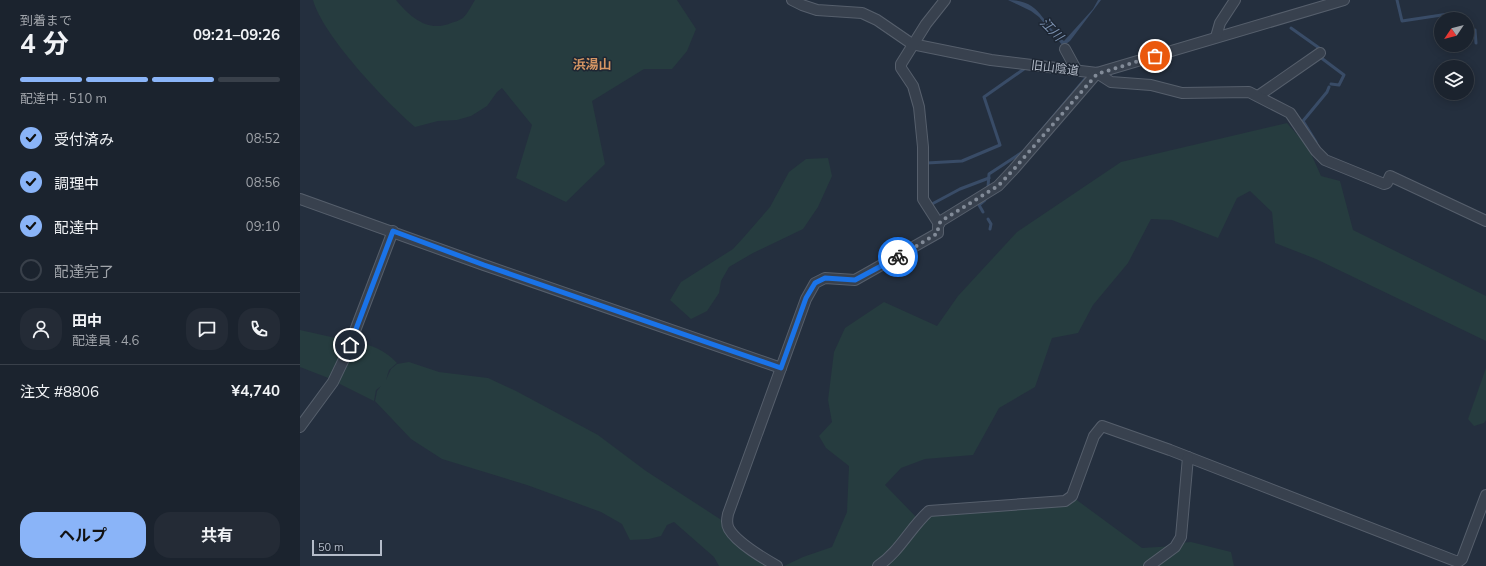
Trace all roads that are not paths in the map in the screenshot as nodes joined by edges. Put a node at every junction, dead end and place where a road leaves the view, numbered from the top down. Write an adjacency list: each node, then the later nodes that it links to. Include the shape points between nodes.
1 (792, 0): 6 (street, 旧山陰道, via 817,10 862,13)
2 (945, 0): 6 (street)
3 (1235, 0): 5 (street, via 1220,24)
4 (1344, 0): 5 (street, 旧山陰道)
5 (1216, 37): 10 (street, 旧山陰道)
6 (912, 44): 9 (street, 旧山陰道, via 991,60); 14 (street, via 901,68 913,86 919,107 923,147 923,199)
7 (1065, 49): 9 (street)
8 (1320, 52): 11 (street)
9 (1077, 71): 10 (street, 旧山陰道)
10 (1097, 74): 11 (street, via 1111,82 1152,85 1182,93 1244,91); 14 (street, via 998,186)
11 (1258, 96): 13 (street, via 1290,113 1325,160 1384,184 1390,176)
12 (300, 198): 15 (street)
13 (1486, 221)
14 (939, 224): 16 (street, via 938,233 855,280 825,278 815,283 806,298)
15 (393, 231): 16 (street, via 491,268); 17 (street, via 345,357 333,382)
16 (781, 368): 20 (street, via 727,522 729,530 741,542)
17 (300, 427)
18 (1188, 457): 19 (street, via 1458,562 1462,559); 21 (street, via 1102,426 1094,436 1072,496 1065,500 929,511 897,550); 22 (street, via 1181,537 1175,547)
19 (1486, 495)
20 (777, 566)
21 (878, 566)
22 (1149, 566)

